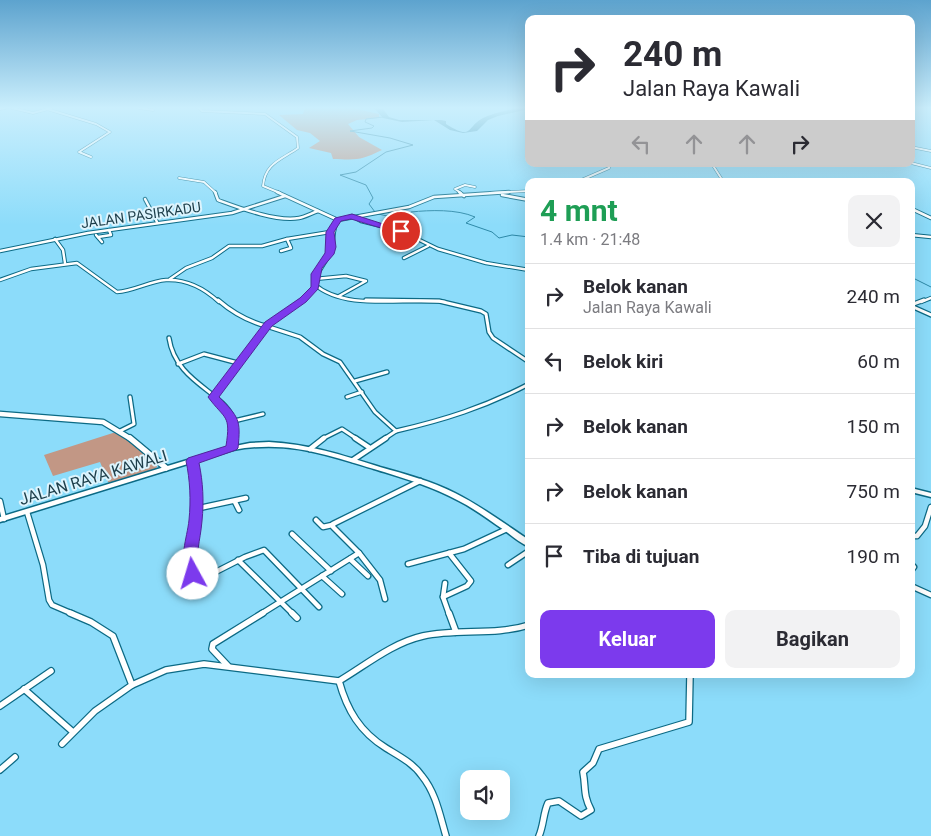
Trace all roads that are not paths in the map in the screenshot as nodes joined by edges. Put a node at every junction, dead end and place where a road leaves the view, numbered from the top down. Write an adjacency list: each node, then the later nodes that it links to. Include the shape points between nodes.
1 (87, 147): 5 (street, via 79,152)
2 (298, 147): 17 (street, via 269,165 263,174 264,187)
3 (915, 148): 4 (street)
4 (931, 151)
5 (91, 157)
6 (915, 164): 9 (street)
7 (608, 167): 11 (street)
8 (714, 167): 12 (street)
9 (931, 168)
10 (179, 178): 22 (street, via 206,181 214,188 218,200)
11 (586, 178)
12 (721, 178)
13 (475, 187): 18 (street, via 454,188)
14 (525, 191): 15 (street)
15 (500, 194): 16 (street); 20 (street)
16 (491, 195): 18 (street); 21 (street)
17 (285, 196): 22 (street, JALAN PASIRKADU); 24 (street)
18 (464, 196): 25 (street, via 434,198 412,207)
19 (145, 199): 28 (street)
20 (525, 199)
21 (486, 200)
22 (246, 210): 24 (street, via 297,218); 28 (street, JALAN PASIRKADU)
23 (915, 210): 26 (street)
24 (318, 211): 27 (street)
25 (352, 216): 27 (street); 36 (street, via 401,231)
26 (931, 218)
27 (338, 220): 30 (street)
28 (157, 222): 29 (street, JALAN PASIRKADU)
29 (109, 230): 33 (street, JALAN PASIRKADU); 35 (street, via 111,235 97,236)
30 (330, 232): 34 (street); 42 (street, via 330,254 318,267)
31 (915, 235): 32 (street)
32 (931, 237)
33 (55, 239): 37 (street, JALAN PASIRKADU); 40 (street, via 63,250)
34 (287, 239): 38 (street, via 291,248); 44 (street, via 262,246 229,246)
35 (102, 242)
36 (428, 246): 39 (street); 41 (street, via 486,263)
37 (0, 251)
38 (281, 251)
39 (404, 258)
40 (65, 263): 43 (street, via 31,269); 44 (street, via 80,264 117,292)
41 (525, 269)
42 (315, 279): 45 (street); 46 (street, via 346,276 366,281)
43 (0, 280)
44 (169, 280): 51 (street, via 205,289 229,310)
45 (315, 287): 46 (street); 51 (street, via 303,300)
46 (339, 296): 53 (street, via 395,302 440,301 480,311 486,314 493,338)
47 (931, 298): 48 (street)
48 (915, 304)
49 (915, 307): 50 (street)
50 (931, 314)
51 (266, 326): 54 (street); 57 (street, via 306,340 340,362)
52 (170, 338): 55 (street)
53 (525, 359)
54 (238, 363): 55 (street, via 204,354); 61 (street)
55 (178, 364): 61 (street)
56 (387, 372): 57 (street)
57 (355, 381): 59 (street)
58 (525, 386): 67 (street, via 495,402)
59 (362, 392): 62 (street); 67 (street, via 375,412)
60 (130, 397): 66 (street, via 134,424)
61 (214, 397): 65 (street)
62 (347, 397)
63 (0, 414): 66 (main road, via 98,421)
64 (263, 414): 65 (street)
65 (234, 421): 68 (street)
66 (120, 431): 73 (main road)
67 (396, 431): 69 (street)
68 (232, 448): 70 (highway, JALAN RAYA KAWALI, via 280,444); 72 (highway, JALAN RAYA KAWALI)
69 (370, 448): 70 (street, via 342,429 326,436); 71 (street)
70 (310, 449): 71 (highway, JALAN RAYA KAWALI)
71 (353, 460): 74 (highway, JALAN RAYA KAWALI)
72 (192, 461): 73 (highway, JALAN RAYA KAWALI); 81 (street, via 196,482)
73 (166, 468): 83 (highway, JALAN RAYA KAWALI)
74 (420, 481): 86 (street, via 402,494 369,504); 87 (highway, JALAN RAYA KAWALI, via 475,506)
75 (915, 491): 76 (highway)
76 (931, 495)
77 (246, 498): 79 (street)
78 (0, 501): 84 (street)
79 (235, 502): 81 (street); 82 (street)
80 (931, 507): 89 (street, via 922,532)
81 (195, 509): 95 (street, via 190,555 196,582)
82 (239, 510)
83 (27, 512): 84 (highway, JALAN RAYA KAWALI); 117 (street, via 52,605 91,622 113,636)
84 (2, 520)
85 (316, 520): 86 (street, via 323,527)
86 (332, 525): 92 (street)
87 (508, 529): 90 (highway, JALAN RAYA KAWALI); 91 (street)
88 (292, 534): 98 (street)
89 (915, 536)
90 (525, 541)
91 (450, 553): 96 (street); 106 (street, via 471,581)
92 (359, 554): 94 (street); 107 (street, via 380,580)
93 (525, 554): 97 (street)
94 (350, 559): 98 (street); 100 (street)
95 (238, 560): 103 (street, via 264,550); 108 (street)
96 (408, 564)
97 (508, 565)
98 (331, 571): 99 (street)
99 (322, 576): 103 (street); 104 (street)
100 (368, 576)
101 (445, 583): 106 (street)
102 (915, 588): 105 (street)
103 (301, 590): 108 (street); 109 (street)
104 (342, 594)
105 (931, 595)
106 (443, 597): 112 (street)
107 (385, 600)
108 (280, 603): 110 (street); 113 (street, via 212,645)
109 (319, 607)
110 (297, 618)
111 (525, 626): 112 (street, via 498,632)
112 (456, 632): 116 (street, via 409,641)
113 (228, 666): 116 (street); 117 (street, via 204,664 177,668)
114 (51, 671): 118 (street)
115 (690, 678): 125 (street, via 689,722 601,748 593,763 583,772 584,797 591,810 581,816 559,801 548,803)
116 (339, 681): 124 (street, via 352,718 363,731 423,776)
117 (132, 685): 120 (street, via 94,711)
118 (24, 689): 119 (street); 120 (street)
119 (0, 706)
120 (73, 732): 121 (street)
121 (62, 744)
122 (15, 758): 123 (street)
123 (0, 770)
124 (446, 836)
125 (539, 836)

